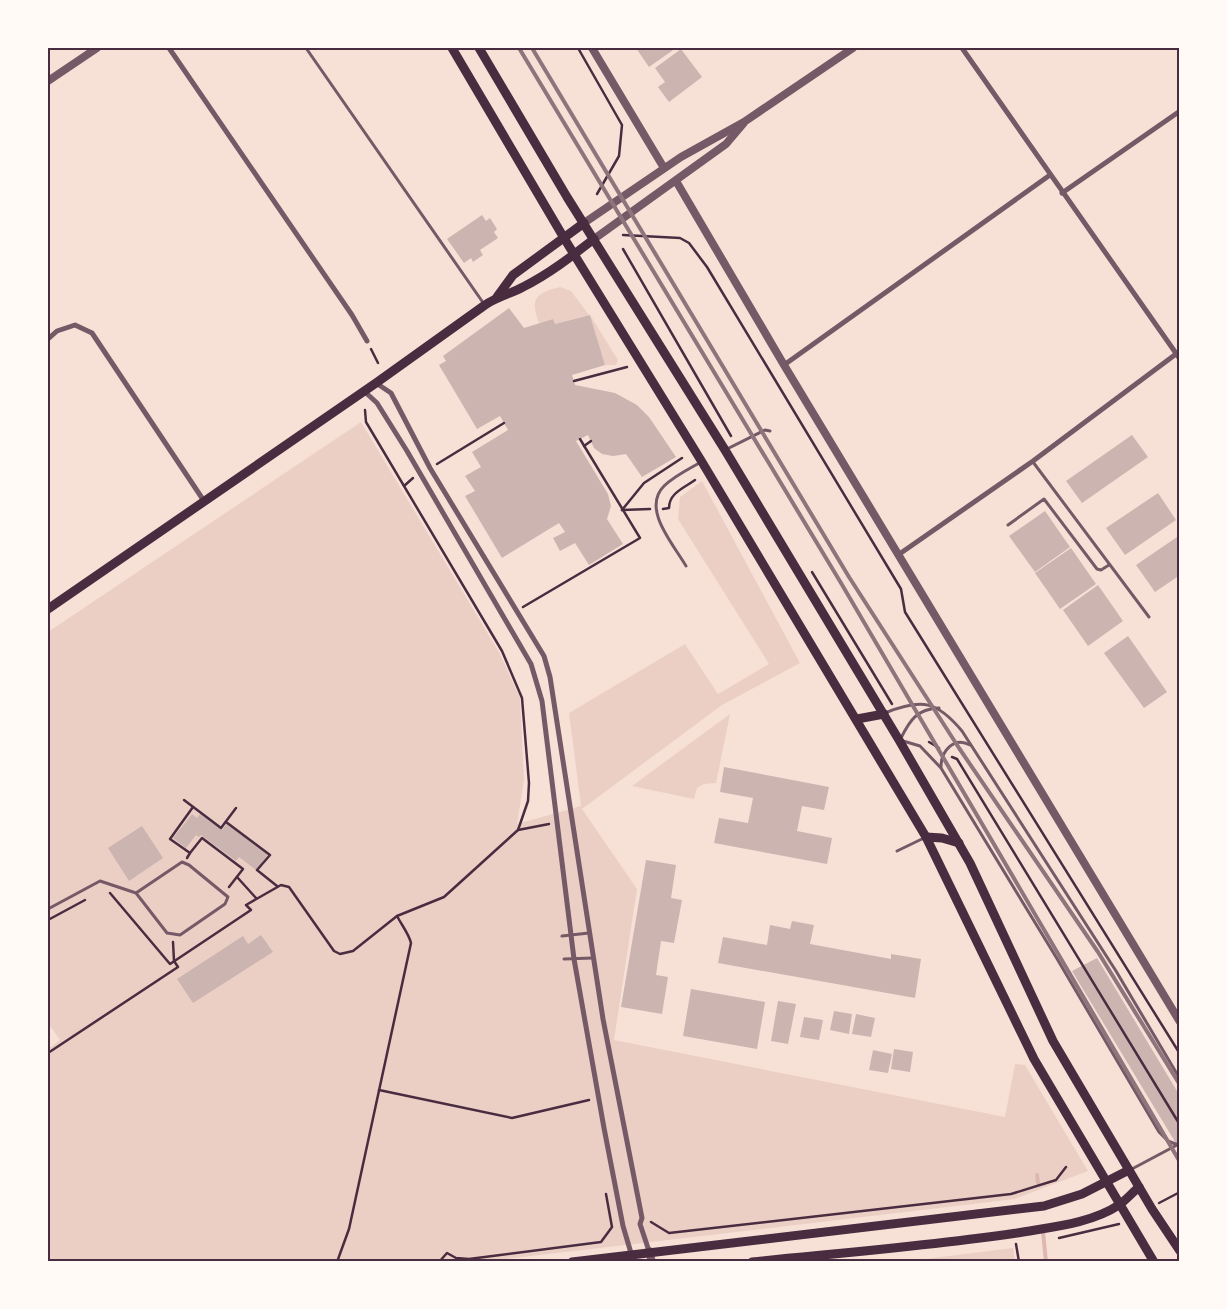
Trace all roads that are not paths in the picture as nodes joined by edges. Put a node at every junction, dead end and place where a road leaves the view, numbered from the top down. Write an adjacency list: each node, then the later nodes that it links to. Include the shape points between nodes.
1 (97, 48): 9 (street)
2 (169, 48): 23 (street, via 352,315)
3 (306, 48): 21 (lane)
4 (452, 48): 17 (main road)
5 (479, 48): 16 (main road)
6 (592, 48): 12 (street)
7 (853, 48): 11 (street)
8 (962, 48): 13 (street)
9 (48, 81)
10 (1180, 111): 15 (street)
11 (744, 122): 12 (street); 14 (street, via 726,144)
12 (664, 168): 16 (street)
13 (1050, 175): 15 (street); 25 (street)
14 (676, 181): 18 (street); 25 (street)
15 (1062, 193): 24 (street)
16 (584, 223): 17 (main road); 18 (main road)
17 (564, 238): 19 (main road); 20 (main road, via 513,275)
18 (594, 238): 19 (main road); 31 (main road)
19 (574, 254): 20 (main road, via 523,287); 33 (main road)
20 (497, 297): 21 (main road)
21 (485, 305): 26 (main road)
22 (48, 338): 34 (street, via 75,325 92,334)
23 (366, 341)
24 (1178, 357): 32 (street)
25 (784, 365): 36 (street)
26 (376, 383): 27 (main road); 52 (street, via 392,393 430,468 544,656 550,677)
27 (364, 391): 34 (main road); 53 (street, via 377,403 407,450 531,664 542,700)
28 (770, 431): 29 (lane, via 765,430)
29 (747, 439): 30 (lane); 31 (lane)
30 (750, 443)
31 (725, 450): 42 (main road)
32 (1033, 461): 36 (street); 37 (lane)
33 (702, 462): 38 (lane, via 665,485 656,501 658,519); 43 (main road)
34 (204, 501): 39 (main road)
35 (1008, 525): 37 (lane, via 1044,499 1097,569)
36 (898, 555): 58 (street)
37 (1110, 565): 40 (lane)
38 (686, 566)
39 (48, 609)
40 (1149, 617)
41 (938, 708): 42 (lane, via 924,703); 44 (lane, via 916,714); 45 (lane, via 953,720)
42 (884, 714): 43 (main road); 44 (main road)
43 (857, 719): 47 (main road)
44 (899, 740): 46 (lane, via 920,746); 48 (main road)
45 (972, 746): 46 (lane, via 958,742 950,746 944,752); 59 (lane, via 1116,971)
46 (940, 768): 60 (lane, via 1159,1132 1168,1141)
47 (926, 837): 48 (main road); 49 (lane); 62 (main road, via 1034,1059)
48 (959, 844): 61 (main road, via 1053,1041)
49 (897, 851)
50 (136, 893): 50 (lane, via 185,862 228,897 225,904 174,936 167,933); 51 (lane, via 100,881)
51 (48, 909)
52 (589, 933): 53 (lane); 55 (street)
53 (571, 935): 54 (lane); 56 (street)
54 (562, 936)
55 (593, 958): 56 (lane); 65 (street, via 642,1218 640,1224)
56 (574, 959): 57 (lane); 67 (street, via 623,1226)
57 (564, 960)
58 (1180, 1022)
59 (1180, 1079)
60 (1179, 1144): 61 (lane)
61 (1129, 1170): 62 (main road); 63 (main road)
62 (1107, 1182): 64 (main road); 65 (main road, via 1044,1206)
63 (1139, 1187): 64 (main road); 66 (main road)
64 (1120, 1205): 68 (main road, via 1085,1220 1025,1231); 72 (main road)
65 (649, 1251): 67 (main road); 70 (street)
66 (1180, 1251)
67 (633, 1257): 69 (main road)
68 (792, 1260): 71 (main road)
69 (572, 1262)
70 (652, 1262)
71 (752, 1262)
72 (1154, 1262)

